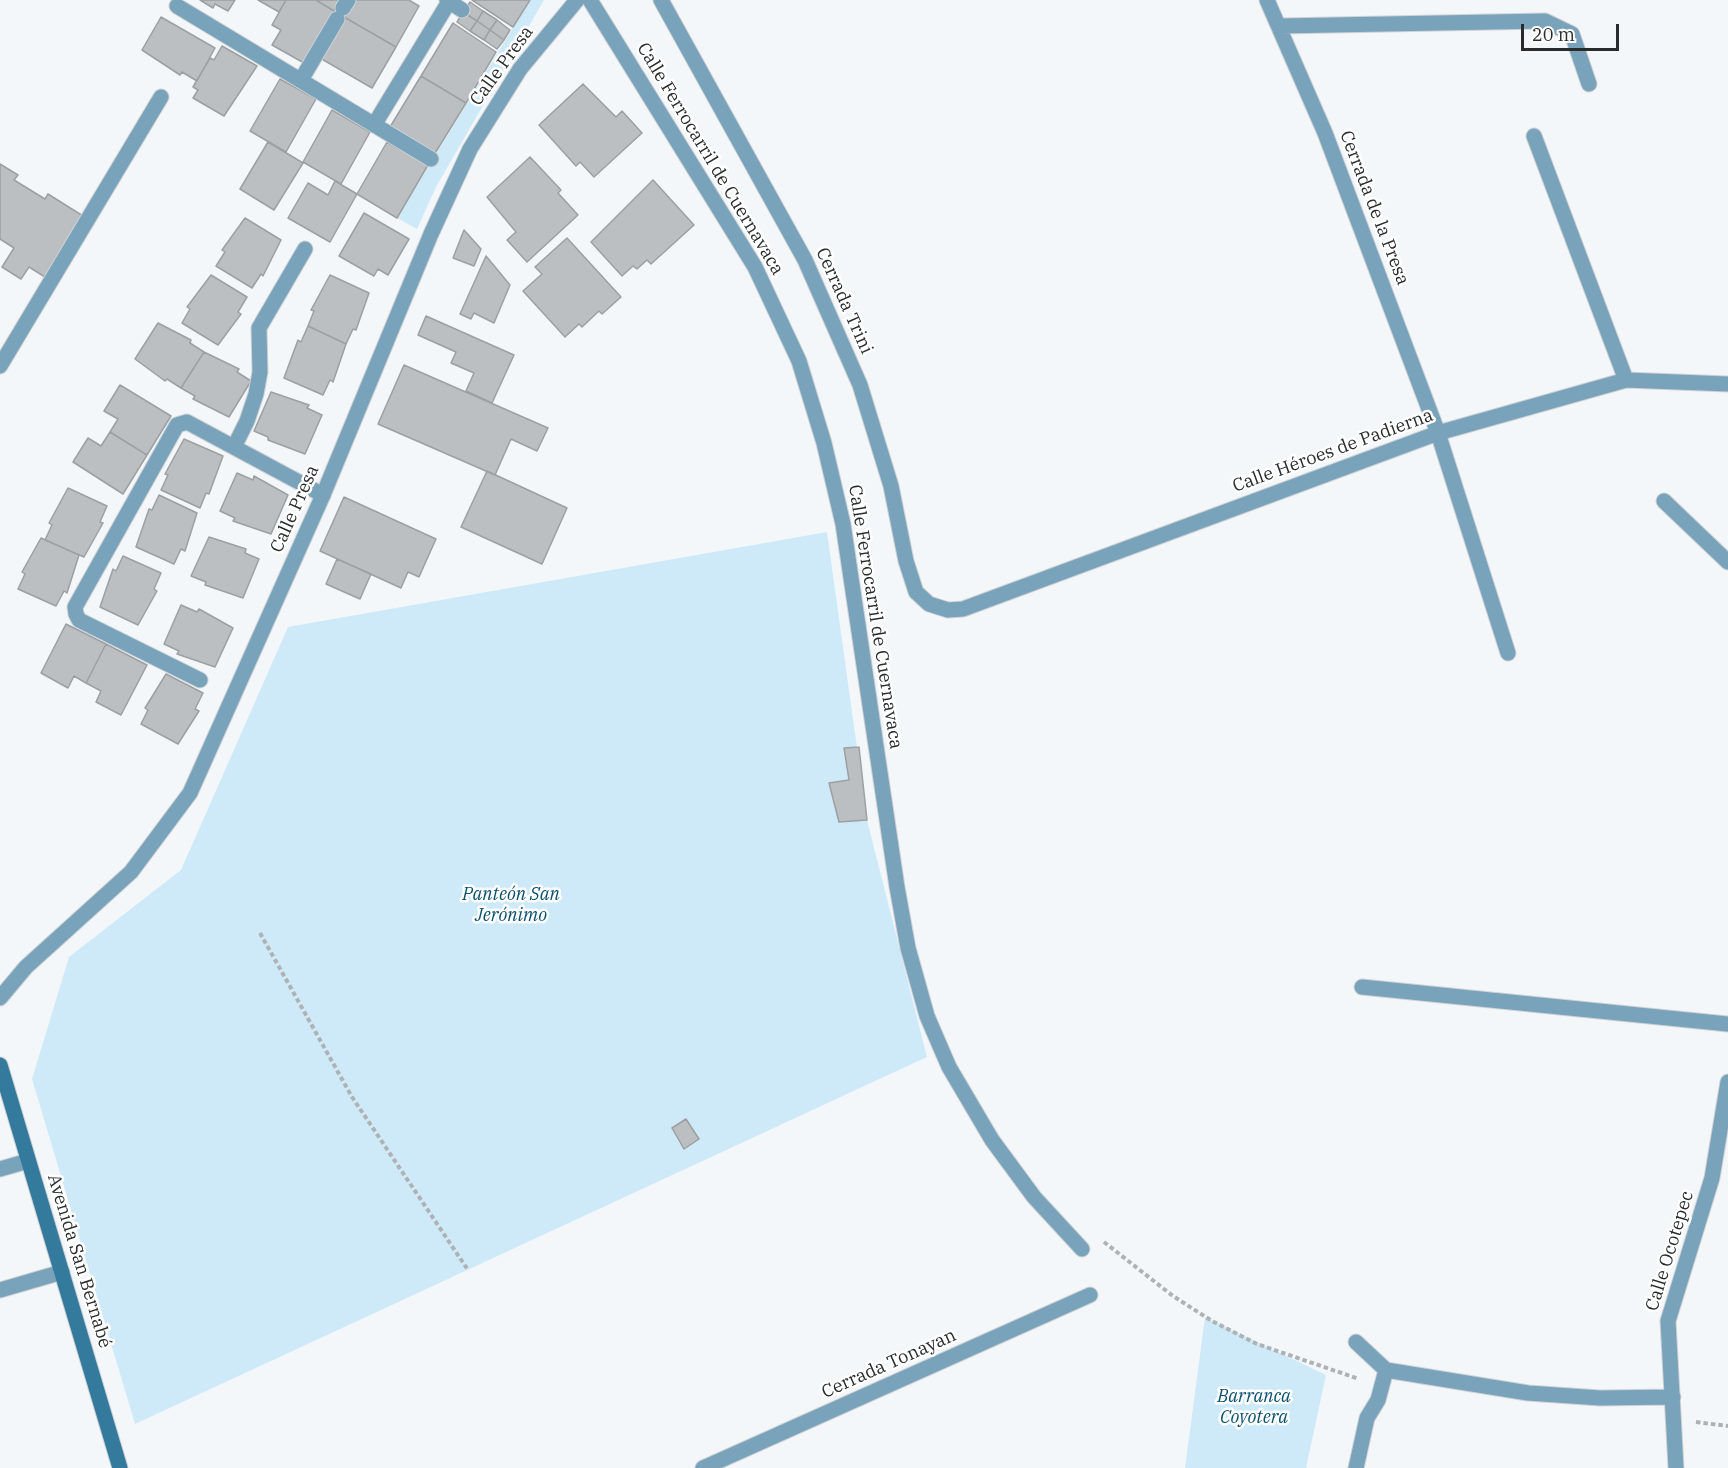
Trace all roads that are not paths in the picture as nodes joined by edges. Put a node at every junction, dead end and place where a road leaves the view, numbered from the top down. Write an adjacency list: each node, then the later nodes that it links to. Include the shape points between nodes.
1 (576, 0): 21 (street, Calle Presa, via 520,69 470,149 430,234)
2 (590, 0): 34 (street, Calle Ferrocarril de Cuernavaca, via 755,267 799,361 825,443 843,524 897,887 908,948 927,1016 949,1067 992,1140 1035,1197)
3 (662, 0): 24 (street, Cerrada Trini, via 805,260 860,385 891,486 916,592 929,604 948,610)
4 (1267, 0): 8 (street, Cerrada de la Presa)
5 (452, 3): 12 (street)
6 (177, 6): 9 (street)
7 (342, 9): 9 (street)
8 (1279, 26): 10 (street, via 1545,21 1572,34); 19 (street, Cerrada de la Presa)
9 (301, 80): 12 (street)
10 (1589, 84)
11 (161, 97): 16 (street)
12 (374, 124): 14 (street)
13 (1534, 136): 17 (street)
14 (430, 159)
15 (305, 249): 20 (street, via 259,328 256,394)
16 (0, 366)
17 (1626, 380): 18 (street, Calle Héroes de Padierna); 19 (street, Calle Héroes de Padierna)
18 (1728, 384)
19 (1438, 433): 24 (street, Calle Héroes de Padierna); 25 (street, Cerrada de la Presa)
20 (234, 447): 21 (street); 26 (street, via 187,422 177,425 75,607 79,620)
21 (323, 495): 28 (street, Calle Presa, via 189,793 130,872 26,966)
22 (1664, 501): 23 (street)
23 (1728, 562)
24 (963, 609)
25 (1508, 653)
26 (200, 680)
27 (1362, 987): 29 (street)
28 (0, 998)
29 (1728, 1024)
30 (0, 1065): 32 (main road, Avenida San Bernabé)
31 (1728, 1082): 40 (street, Calle Ocotepec, via 1712,1178 1668,1321)
32 (28, 1161): 33 (street); 35 (main road, Avenida San Bernabé)
33 (0, 1168)
34 (1082, 1249)
35 (62, 1272): 36 (street); 41 (main road, Avenida San Bernabé)
36 (0, 1290)
37 (1090, 1295): 42 (street, Cerrada Tonayan)
38 (1356, 1342): 39 (street)
39 (1386, 1370): 40 (street, via 1528,1393 1600,1398); 43 (street, via 1378,1400 1367,1418)
40 (1673, 1397): 44 (street, Calle Ocotepec)
41 (120, 1468)
42 (703, 1468)
43 (1356, 1468)
44 (1676, 1468)

